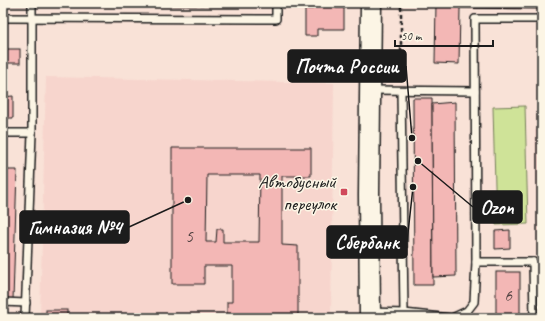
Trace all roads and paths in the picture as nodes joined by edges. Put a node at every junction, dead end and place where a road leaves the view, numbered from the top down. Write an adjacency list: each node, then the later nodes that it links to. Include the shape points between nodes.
1 (276, 3): 6 (lane, via 276,19)
2 (371, 3): 8 (street)
3 (401, 3): 9 (path)
4 (32, 5): 6 (lane)
5 (3, 18): 6 (lane)
6 (32, 18): 12 (lane)
7 (542, 19): 10 (lane, via 475,19)
8 (370, 90): 9 (lane); 19 (street)
9 (401, 91): 10 (lane); 18 (lane)
10 (475, 91): 13 (lane)
11 (3, 133): 12 (lane)
12 (32, 133): 17 (lane)
13 (476, 262): 14 (lane); 21 (lane, via 474,302 466,311)
14 (533, 262): 15 (lane); 22 (lane)
15 (542, 272)
16 (3, 302): 17 (lane)
17 (26, 303): 20 (lane)
18 (404, 313): 19 (lane); 21 (lane)
19 (370, 315)
20 (25, 318)
21 (451, 318)
22 (534, 318)

